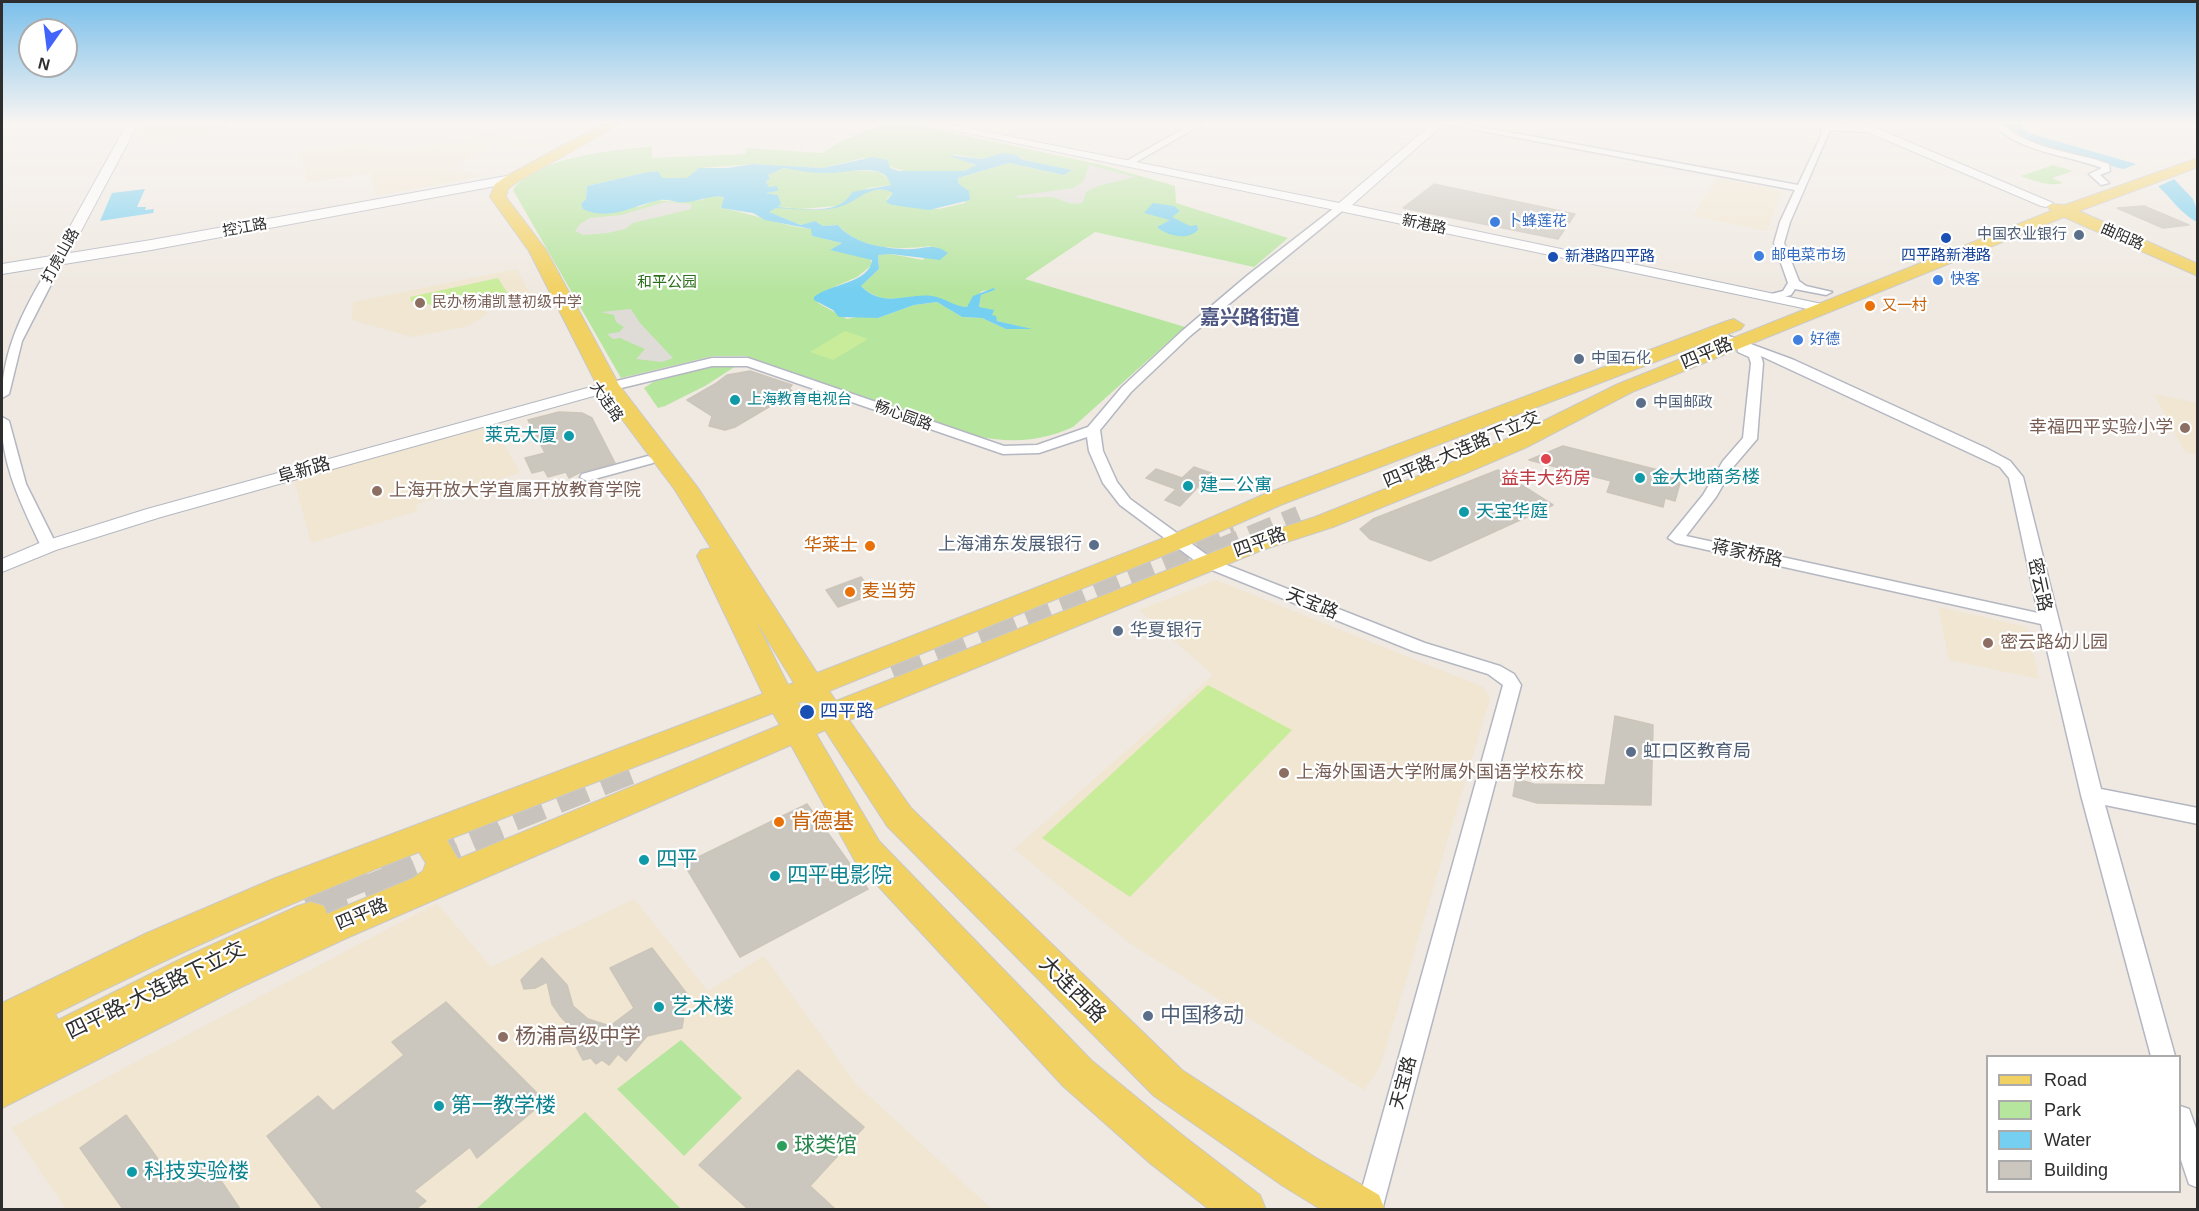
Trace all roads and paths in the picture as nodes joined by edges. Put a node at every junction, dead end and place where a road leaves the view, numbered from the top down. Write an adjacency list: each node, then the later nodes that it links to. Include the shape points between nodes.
1 (103, 179): 17 (street, 打虎山路)
2 (495, 179): 12 (main road)
3 (512, 179): 12 (main road, 控江路); 28 (main road, 大连路, via 501,187 498,197 537,250)
4 (1203, 179): 16 (street, 新港路)
5 (1375, 179): 16 (street)
6 (1749, 179): 14 (street)
7 (1805, 179): 14 (street)
8 (1993, 179): 15 (main road)
9 (2099, 179): 13 (street)
10 (2120, 179): 13 (main road, 四平路)
11 (2139, 179): 15 (main road, 四平路)
12 (487, 183): 17 (main road, 控江路); 28 (main road, 大连路, via 484,194)
13 (2104, 183): 15 (main road, 四平路, via 2091,184)
14 (1801, 188): 22 (street, via 1779,243)
15 (2060, 206): 19 (main road, 曲阳路); 21 (main road, 曲阳路); 22 (main road, 四平路, via 2005,232)
16 (1342, 207): 22 (street, 新港路, via 1772,297); 31 (street, via 1184,336 1108,406)
17 (59, 257): 18 (main road, 控江路); 20 (main road, 控江路); 25 (street, 打虎山路)
18 (2, 263)
19 (2198, 264)
20 (2, 269)
21 (2198, 271)
22 (1810, 296): 23 (main road, 四平路); 24 (main road, 四平路)
23 (1710, 333): 24 (street, 密云路); 26 (main road, 四平路)
24 (1733, 344): 27 (main road, 四平路); 38 (street, 密云路, via 1790,363 2005,464 2016,477); 38 (street, 蒋家桥路, via 1754,355 1757,363 1750,439 1676,538)
25 (7, 358): 29 (street, 打虎山路)
26 (1594, 377): 27 (main road, 四平路-大连路下立交, via 1578,391 1295,512 1554,411); 34 (main road, 四平路, via 1274,499)
27 (1625, 388): 36 (main road, 四平路, via 1492,454 1324,522)
28 (602, 389): 31 (street, 畅心园路, via 712,362 748,362 1003,450 1039,449); 32 (main road, 大连路); 35 (street, 阜新路, via 154,513); 40 (main road, 大连路, via 686,488)
29 (2, 394)
30 (2, 421): 35 (street, via 19,484)
31 (1093, 430): 34 (street, 天宝路, via 1096,452 1110,483 1125,502)
32 (648, 460): 33 (street); 39 (main road, 大连路, via 714,562)
33 (587, 477)
34 (1178, 541): 36 (street, 天宝路); 40 (main road, 四平路)
35 (49, 546): 37 (street, 阜新路)
36 (1208, 563): 40 (main road, 四平路); 54 (street, 天宝路, via 1419,647 1494,670 1508,678 1512,686)
37 (2, 566)
38 (2047, 620): 41 (street, 密云路)
39 (780, 698): 40 (main road, 大连路); 43 (main road)
40 (814, 710): 44 (main road, 四平路); 52 (main road, via 867,851 1077,1073 1166,1149); 53 (main road, 大连西路, via 899,817 1168,1083 1298,1172)
41 (2091, 795): 42 (street); 47 (street, 密云路)
42 (2198, 816)
43 (425, 833): 44 (main road, via 443,862 438,879); 45 (main road, via 160,944)
44 (425, 888): 49 (main road, 四平路, via 222,978)
45 (2, 1021)
46 (2, 1042): 48 (main road, 四平路-大连路下立交, via 159,965 310,908)
47 (2163, 1055)
48 (2, 1068)
49 (2, 1089)
50 (2181, 1121): 51 (street)
51 (2198, 1175)
52 (1245, 1209)
53 (1364, 1209)
54 (1369, 1209)

